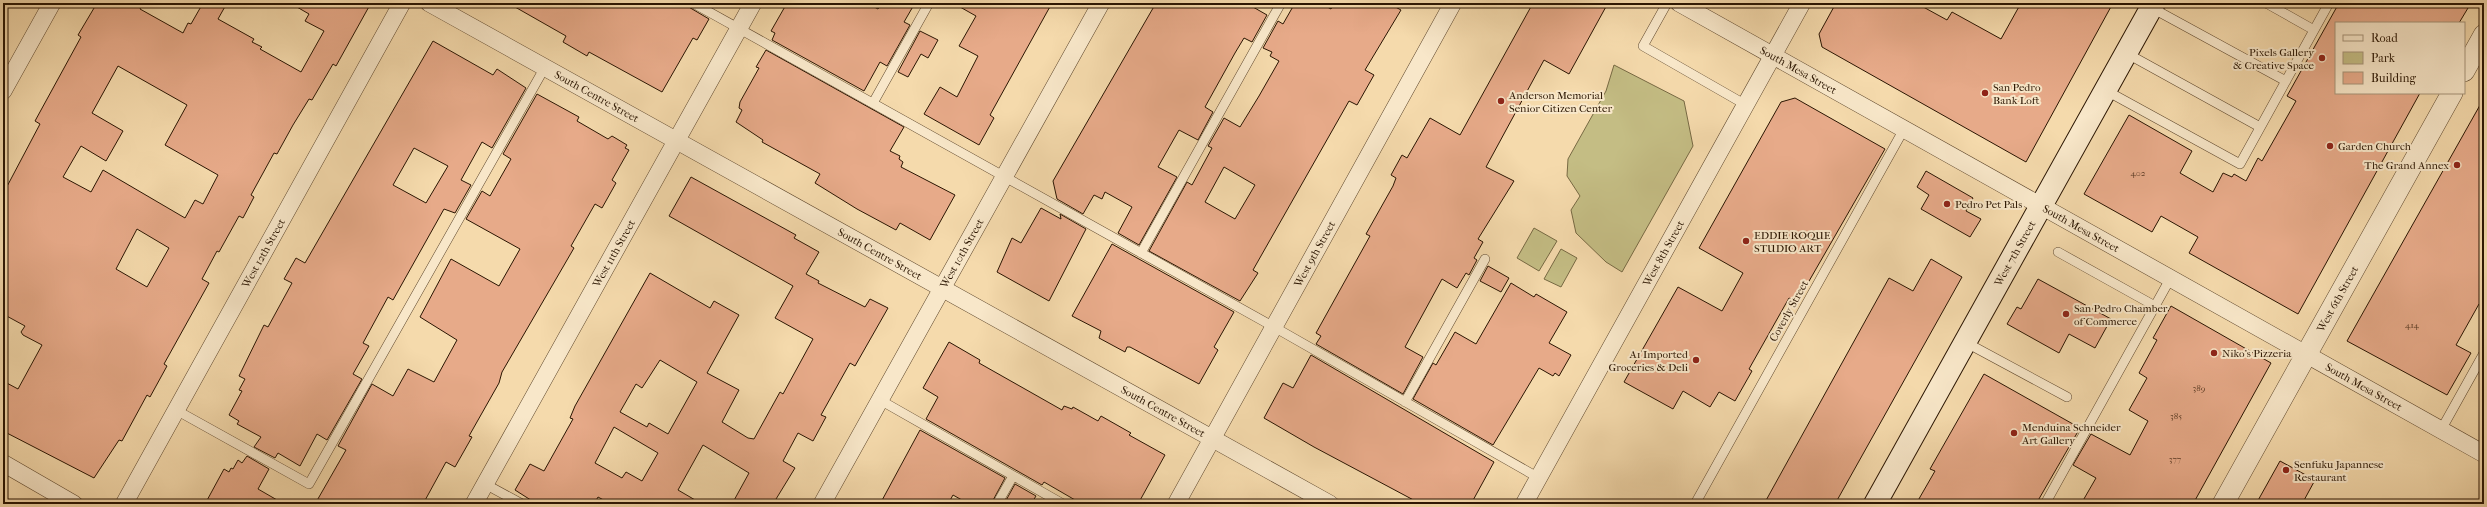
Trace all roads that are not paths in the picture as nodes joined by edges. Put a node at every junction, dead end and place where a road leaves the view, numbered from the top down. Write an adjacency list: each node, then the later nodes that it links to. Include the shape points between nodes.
1 (52, 3): 25 (street)
2 (402, 3): 47 (street, West 12th Street)
3 (429, 3): 21 (street, South Centre Street)
4 (693, 3): 16 (lane)
5 (753, 3): 16 (street, West 11th Street)
6 (929, 3): 27 (lane)
7 (1101, 3): 32 (street, West 10th Street)
8 (1281, 3): 35 (lane)
9 (1453, 3): 40 (street, West 9th Street)
10 (1667, 3): 28 (lane, via 1643,46)
11 (1679, 3): 20 (street, South Mesa Street)
12 (1802, 3): 20 (street, West 8th Street)
13 (2266, 3): 17 (lane)
14 (2329, 3): 17 (lane)
15 (2153, 5): 19 (main road, West 7th Street); 23 (lane)
16 (739, 28): 27 (lane); 31 (street, West 11th Street)
17 (2314, 30): 23 (lane)
18 (2484, 35): 22 (street)
19 (2126, 53): 24 (main road, West 7th Street); 29 (lane)
20 (1774, 55): 28 (street, West 8th Street); 30 (street, South Mesa Street)
21 (545, 68): 31 (street, South Centre Street); 47 (lane, via 309,484)
22 (2465, 69)
23 (2286, 81): 29 (lane)
24 (2105, 90): 29 (lane, via 2240,164); 33 (main road, West 7th Street)
25 (3, 91)
26 (2451, 94): 43 (street, West 6th Street)
27 (873, 103): 32 (lane)
28 (1746, 105): 53 (street, West 8th Street)
29 (2260, 127)
30 (1904, 129): 33 (street, South Mesa Street); 65 (lane, Coverly Street)
31 (677, 142): 38 (street, South Centre Street); 54 (street, West 11th Street)
32 (1004, 176): 35 (lane); 38 (street, West 10th Street)
33 (2040, 205): 37 (street, South Mesa Street); 41 (main road, West 7th Street)
34 (2058, 252): 39 (lane)
35 (1141, 253): 40 (lane)
36 (1485, 259): 46 (lane)
37 (2170, 279): 39 (lane); 43 (street, South Mesa Street)
38 (941, 290): 45 (street, West 10th Street); 49 (street, South Centre Street)
39 (2155, 306): 67 (lane)
40 (1274, 327): 46 (lane); 49 (street, West 9th Street)
41 (1964, 341): 44 (lane); 66 (main road, West 7th Street)
42 (2484, 353): 48 (lane)
43 (2305, 355): 48 (street, South Mesa Street); 68 (street, West 6th Street)
44 (2067, 397)
45 (880, 400): 52 (lane); 59 (street, West 10th Street)
46 (1405, 402): 53 (lane)
47 (176, 410): 56 (street, West 12th Street)
48 (2441, 430): 50 (street, South Mesa Street)
49 (1213, 439): 62 (street, West 9th Street); 63 (street, South Centre Street)
50 (2484, 454)
51 (3, 463): 55 (street)
52 (1013, 476): 60 (lane); 61 (lane)
53 (1539, 478): 64 (street, West 8th Street)
54 (485, 484): 57 (street, West 11th Street); 58 (lane)
55 (74, 504)
56 (124, 504)
57 (474, 504)
58 (522, 504)
59 (822, 504)
60 (997, 504)
61 (1063, 504)
62 (1176, 504)
63 (1330, 504)
64 (1524, 504)
65 (1695, 504)
66 (1875, 504)
67 (2045, 504)
68 (2223, 504)

